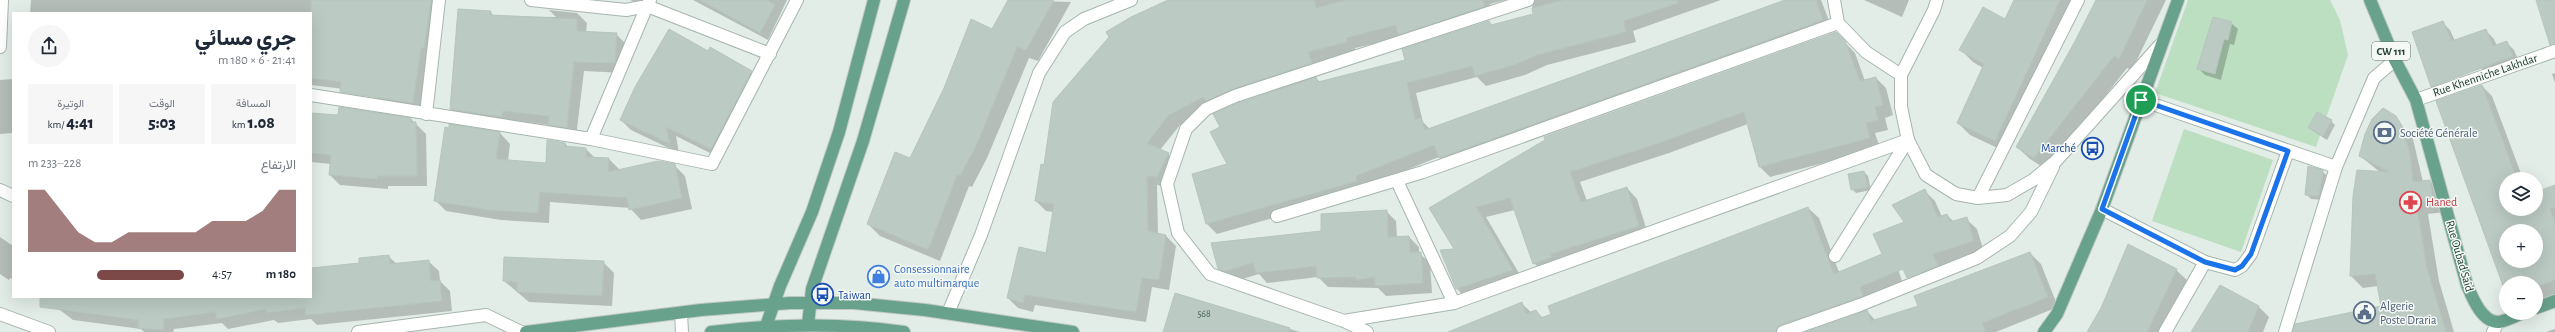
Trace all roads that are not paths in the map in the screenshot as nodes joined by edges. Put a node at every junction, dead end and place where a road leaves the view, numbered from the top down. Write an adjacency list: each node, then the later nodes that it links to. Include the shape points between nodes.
1 (2, 0): 18 (street)
2 (439, 0): 26 (street)
3 (531, 0): 14 (street, via 626,10)
4 (797, 0): 20 (street)
5 (874, 0): 43 (main road, via 839,132 812,212)
6 (904, 0): 41 (main road, via 864,141 812,289)
7 (1131, 0): 15 (street)
8 (1528, 0): 49 (street, via 1235,96 1206,109 1186,129 1167,184 1178,233 1210,274)
9 (1834, 0): 16 (street)
10 (1937, 0): 22 (street)
11 (2078, 0): 35 (street)
12 (2178, 0): 17 (main road)
13 (2370, 0): 21 (main road, CW 111)
14 (649, 3): 20 (street); 27 (street)
15 (1108, 5): 47 (street, via 1065,32 1039,73 981,235)
16 (1838, 23): 22 (street, via 1866,52); 32 (street)
17 (2160, 45): 24 (main road); 30 (street)
18 (5, 47)
19 (2555, 51): 25 (street, Rue Khenniche Lakhdar)
20 (770, 54): 27 (street, via 712,164)
21 (2395, 60): 25 (main road, CW 111); 31 (street, via 2374,78)
22 (1901, 75): 28 (street, via 1901,107)
23 (312, 95): 26 (street)
24 (2141, 100): 29 (street); 36 (main road)
25 (2416, 100): 52 (main road, Rue Oubad Saïd / CW 111, via 2467,285 2482,313)
26 (426, 114): 27 (street)
27 (591, 139)
28 (1908, 140): 35 (street, via 1926,175 1956,194); 38 (street); 42 (street)
29 (2288, 151): 31 (street); 39 (street, via 2251,254 2242,266 2235,270)
30 (2055, 162): 35 (street, via 2033,180 2007,195); 62 (street, via 2031,212 2010,236 1977,258 1860,305)
31 (2336, 167): 65 (street)
32 (1398, 181): 37 (street); 42 (street)
33 (0, 190): 34 (street)
34 (12, 196)
35 (1978, 198)
36 (2102, 209): 39 (street); 63 (main road, via 2057,314)
37 (1277, 216)
38 (1836, 256)
39 (2205, 262): 64 (street)
40 (2555, 301): 44 (main road)
41 (810, 303): 43 (main road); 47 (main road, via 883,304); 50 (main road)
42 (1454, 303): 49 (street)
43 (773, 305): 45 (main road); 51 (main road)
44 (2543, 305)
45 (681, 313): 56 (main road); 57 (street)
46 (0, 314): 53 (street)
47 (948, 314): 60 (main road)
48 (2509, 320): 52 (main road, CW 111)
49 (1344, 321): 61 (street)
50 (808, 324): 51 (main road); 59 (main road)
51 (766, 326): 58 (main road)
52 (2495, 327)
53 (49, 332)
54 (358, 332): 55 (street, via 486,315)
55 (521, 332)
56 (526, 332)
57 (682, 332)
58 (711, 332)
59 (904, 332)
60 (1073, 332)
61 (1367, 332)
62 (1783, 332)
63 (2044, 332)
64 (2165, 332)
65 (2285, 332)

